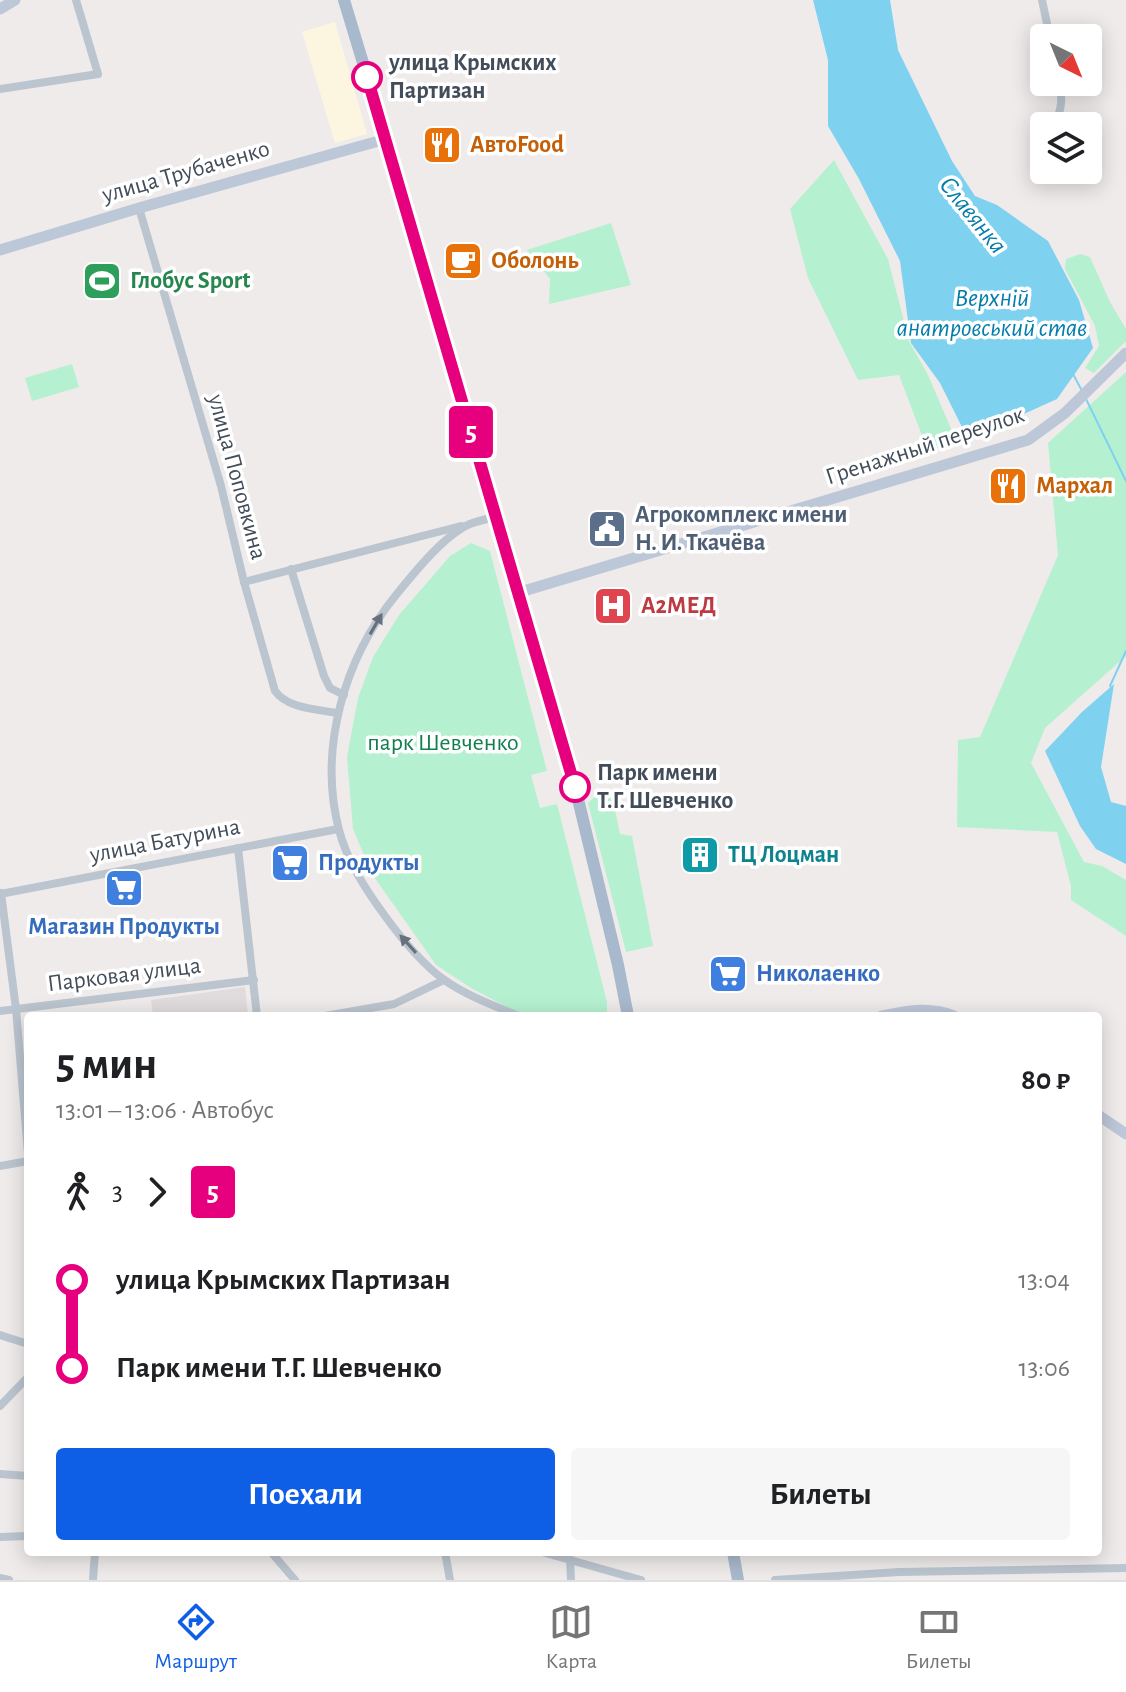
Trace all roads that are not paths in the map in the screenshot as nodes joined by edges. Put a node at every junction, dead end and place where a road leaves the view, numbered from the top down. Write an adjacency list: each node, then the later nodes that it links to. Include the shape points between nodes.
1 (15, 0): 5 (street)
2 (76, 0): 7 (street, via 98,74)
3 (344, 0): 8 (main road)
4 (1042, 0): 6 (street)
5 (0, 9)
6 (1047, 24)
7 (0, 89)
8 (386, 139): 9 (street, улица Трубаченко); 12 (main road)
9 (139, 208): 10 (street, улица Трубаченко); 15 (street, улица Поповкина)
10 (0, 250)
11 (1126, 353): 16 (street, Гренажный переулок, via 1065,413 1028,440)
12 (494, 517): 13 (street); 16 (main road)
13 (469, 524): 14 (street); 17 (street, one-way to 13, via 385,609 443,544)
14 (291, 569): 15 (street); 17 (street, via 324,676 330,688)
15 (244, 582): 18 (street, улица Поповкина, via 279,698)
16 (517, 593): 29 (main road, via 576,792)
17 (344, 695): 18 (street)
18 (337, 713): 19 (street, via 332,754)
19 (338, 829): 20 (street, улица Батурина); 23 (street, one-way to 19, via 379,907)
20 (238, 848): 21 (street, улица Батурина); 22 (street)
21 (1, 894): 24 (street)
22 (254, 980): 24 (street, Парковая улица); 26 (street)
23 (444, 980): 27 (street); 28 (street)
24 (16, 1009): 25 (street, Парковая улица); 32 (street)
25 (0, 1011)
26 (257, 1012)
27 (378, 1012)
28 (511, 1012)
29 (627, 1012)
30 (905, 1012): 31 (street)
31 (943, 1012)
32 (24, 1105)
33 (1102, 1118): 34 (street)
34 (1126, 1134)
35 (24, 1162): 36 (street)
36 (0, 1166)
37 (0, 1335): 38 (street)
38 (24, 1343)
39 (24, 1381): 40 (street)
40 (0, 1406)
41 (0, 1474): 42 (street)
42 (24, 1476)
43 (24, 1536): 44 (street)
44 (0, 1537)
45 (95, 1556): 55 (street)
46 (274, 1556): 56 (street)
47 (446, 1556): 57 (street)
48 (558, 1556): 50 (street)
49 (734, 1556): 60 (main road)
50 (570, 1559): 58 (street); 59 (street)
51 (1126, 1568): 53 (street)
52 (0, 1578): 54 (street)
53 (794, 1579): 61 (street)
54 (9, 1580)
55 (93, 1580)
56 (295, 1580)
57 (450, 1580)
58 (571, 1580)
59 (641, 1580)
60 (738, 1580)
61 (775, 1580)

